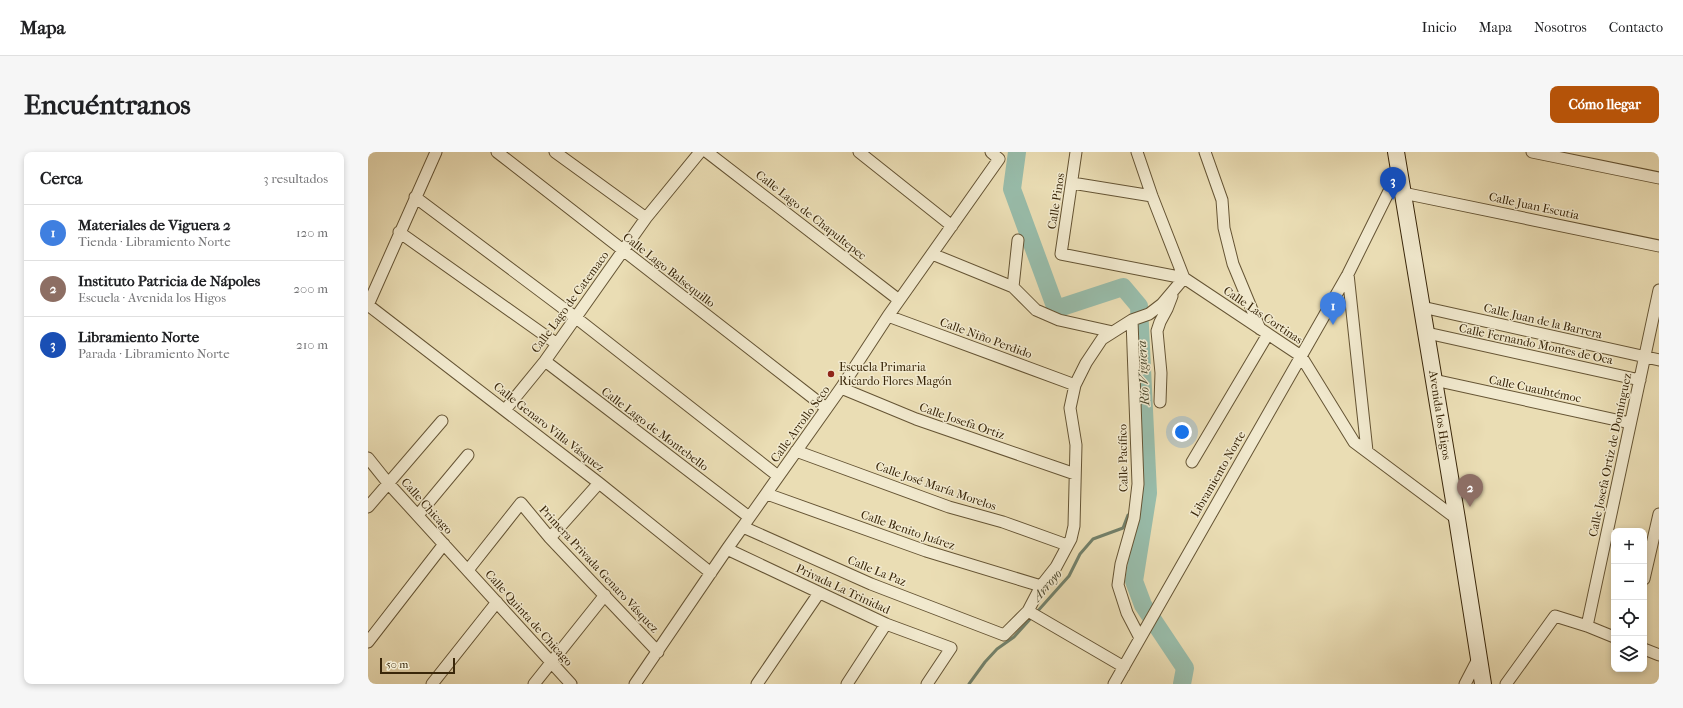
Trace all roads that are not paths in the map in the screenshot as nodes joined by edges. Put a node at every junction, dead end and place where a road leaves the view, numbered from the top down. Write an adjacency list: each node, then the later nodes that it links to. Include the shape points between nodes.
1 (436, 152): 18 (street)
2 (497, 152): 24 (street, Calle Lago Balsequillo)
3 (555, 152): 19 (street)
4 (700, 152): 19 (street, Calle Lago de Catemaco)
5 (707, 152): 33 (street, Calle Lago de Chapultepec)
6 (859, 152): 20 (street)
7 (1076, 152): 15 (street, Calle Pinos)
8 (1136, 152): 17 (street)
9 (1205, 152): 40 (street, via 1222,200 1224,228 1233,264)
10 (1396, 152): 13 (street, Avenida los Higos)
11 (1532, 152): 14 (street)
12 (995, 156): 20 (street, Calle Arrollo Seco)
13 (1400, 170): 16 (street, Avenida los Higos); 27 (street, Libramiento Norte)
14 (1659, 178)
15 (1072, 183): 17 (street); 26 (street, Calle Pinos)
16 (1403, 193): 23 (street, Calle Juan Escutia); 35 (street, Avenida los Higos)
17 (1152, 196): 28 (street)
18 (415, 197): 21 (street); 37 (street)
19 (646, 218): 24 (street, Calle Lago de Catemaco)
20 (952, 226): 25 (street, Calle Arrollo Seco)
21 (399, 232): 29 (street); 42 (street)
22 (1018, 240): 30 (street)
23 (1659, 246)
24 (623, 251): 37 (street, Calle Lago de Catemaco); 52 (street, Calle Lago Balsequillo)
25 (932, 254): 30 (street); 33 (street, Calle Arrollo Seco)
26 (1061, 254): 28 (street, Calle Las Cortinas)
27 (1348, 274): 43 (street, Libramiento Norte); 57 (street)
28 (1184, 278): 31 (street); 40 (street, Calle Las Cortinas)
29 (372, 286): 34 (street)
30 (1013, 287): 39 (street, via 1042,313 1059,320)
31 (1174, 290): 38 (street, via 1149,314); 51 (street, via 1157,331 1161,373)
32 (1659, 290): 44 (street, Calle Josefa Ortiz de Domínguez)
33 (899, 300): 36 (street, Calle Arrollo Seco)
34 (368, 305): 53 (street, Calle Genaro Villa Vásquez)
35 (1422, 307): 41 (street, Avenida los Higos); 44 (street, Calle Juan de la Barrera)
36 (888, 316): 49 (street, Calle Niño Perdido); 50 (street, Calle Arrollo Seco)
37 (575, 317): 42 (street, Calle Lago de Catemaco); 62 (street)
38 (1132, 320): 39 (street); 86 (street, Calle Pacífico, via 1138,484 1134,515 1118,585 1127,613)
39 (1113, 332): 49 (street, via 1102,339)
40 (1264, 332): 43 (street, Calle Las Cortinas); 60 (street)
41 (1427, 333): 47 (street, Avenida los Higos); 48 (street, Calle Fernando Montes de Oca)
42 (557, 344): 46 (street, Calle Lago de Catemaco)
43 (1301, 356): 57 (street, Calle Las Cortinas, via 1354,442); 86 (street, Libramiento Norte)
44 (1645, 357): 45 (street, Calle Juan de la Barrera); 48 (street, Calle Josefa Ortiz de Domínguez)
45 (1659, 360)
46 (545, 361): 53 (street, Calle Lago de Catemaco); 70 (street, Calle Lago de Montebello)
47 (1434, 380): 55 (street, Calle Cuauhtémoc); 69 (street, Avenida los Higos)
48 (1640, 380): 55 (street, Calle Josefa Ortiz de Domínguez)
49 (1075, 385): 61 (street, via 1070,408 1076,445)
50 (841, 388): 52 (street, Calle Arrollo Seco); 61 (street, Calle Josefa Ortiz, via 916,419)
51 (1160, 402)
52 (826, 408): 56 (street, Calle Arrollo Seco)
53 (505, 410): 64 (street, Calle Genaro Villa Vásquez)
54 (442, 421): 63 (street)
55 (1630, 423): 84 (street, Calle Josefa Ortiz de Domínguez)
56 (796, 451): 62 (street, Calle Arrollo Seco); 73 (street, Calle José María Morelos, via 949,507 1003,522)
57 (1366, 451): 69 (street, Calle Las Cortinas)
58 (468, 455): 68 (street)
59 (368, 458): 63 (street, Calle Chicago)
60 (1192, 462)
61 (1075, 474): 73 (street, via 1074,526)
62 (778, 476): 65 (street, Calle Arrollo Seco)
63 (388, 483): 66 (street); 68 (street, Calle Chicago)
64 (599, 483): 71 (street); 77 (street, Calle Genaro Villa Vásquez)
65 (767, 494): 70 (street, Calle Arrollo Seco); 78 (street, Calle Benito Juárez, via 926,551)
66 (368, 507)
67 (1659, 514): 75 (street)
68 (418, 515): 72 (street, Calle Chicago)
69 (1457, 518): 91 (street, Avenida los Higos)
70 (746, 522): 74 (street, Calle Arrollo Seco); 82 (street, Calle La Paz, via 871,584 1004,635)
71 (550, 538): 76 (street, Primera Privada Genaro Vásquez, via 521,502); 80 (street, Primera Privada Genaro Vásquez)
72 (444, 544): 76 (street, Calle Chicago); 87 (street)
73 (1067, 545): 78 (street, via 1056,567)
74 (727, 549): 77 (street, Calle Arrollo Seco); 79 (street, Privada La Trinidad)
75 (1647, 566)
76 (468, 570): 81 (street, Calle Quinta de Chicago)
77 (711, 573): 89 (street, Calle Arrollo Seco)
78 (1041, 586): 82 (street)
79 (819, 593): 83 (street, Privada La Trinidad); 98 (street)
80 (605, 595): 89 (street, Primera Privada Genaro Vásquez); 92 (street)
81 (497, 602): 92 (street, Calle Quinta de Chicago); 94 (street)
82 (1033, 613): 93 (street)
83 (886, 624): 99 (street); 100 (street, Privada La Trinidad, via 951,648)
84 (1588, 626): 85 (street); 104 (street, via 1555,616)
85 (1612, 636)
86 (1140, 638): 93 (street, Libramiento Norte)
87 (368, 642)
88 (1647, 650): 90 (street)
89 (658, 652): 97 (street, Calle Arrollo Seco)
90 (1659, 655)
91 (1478, 659): 102 (street); 103 (street, Avenida los Higos)
92 (552, 663): 95 (street); 96 (street, Calle Quinta de Chicago)
93 (1124, 667): 101 (street, Libramiento Norte)
94 (432, 684)
95 (534, 684)
96 (571, 684)
97 (635, 684)
98 (758, 684)
99 (847, 684)
100 (928, 684)
101 (1114, 684)
102 (1465, 684)
103 (1483, 684)
104 (1506, 684)

